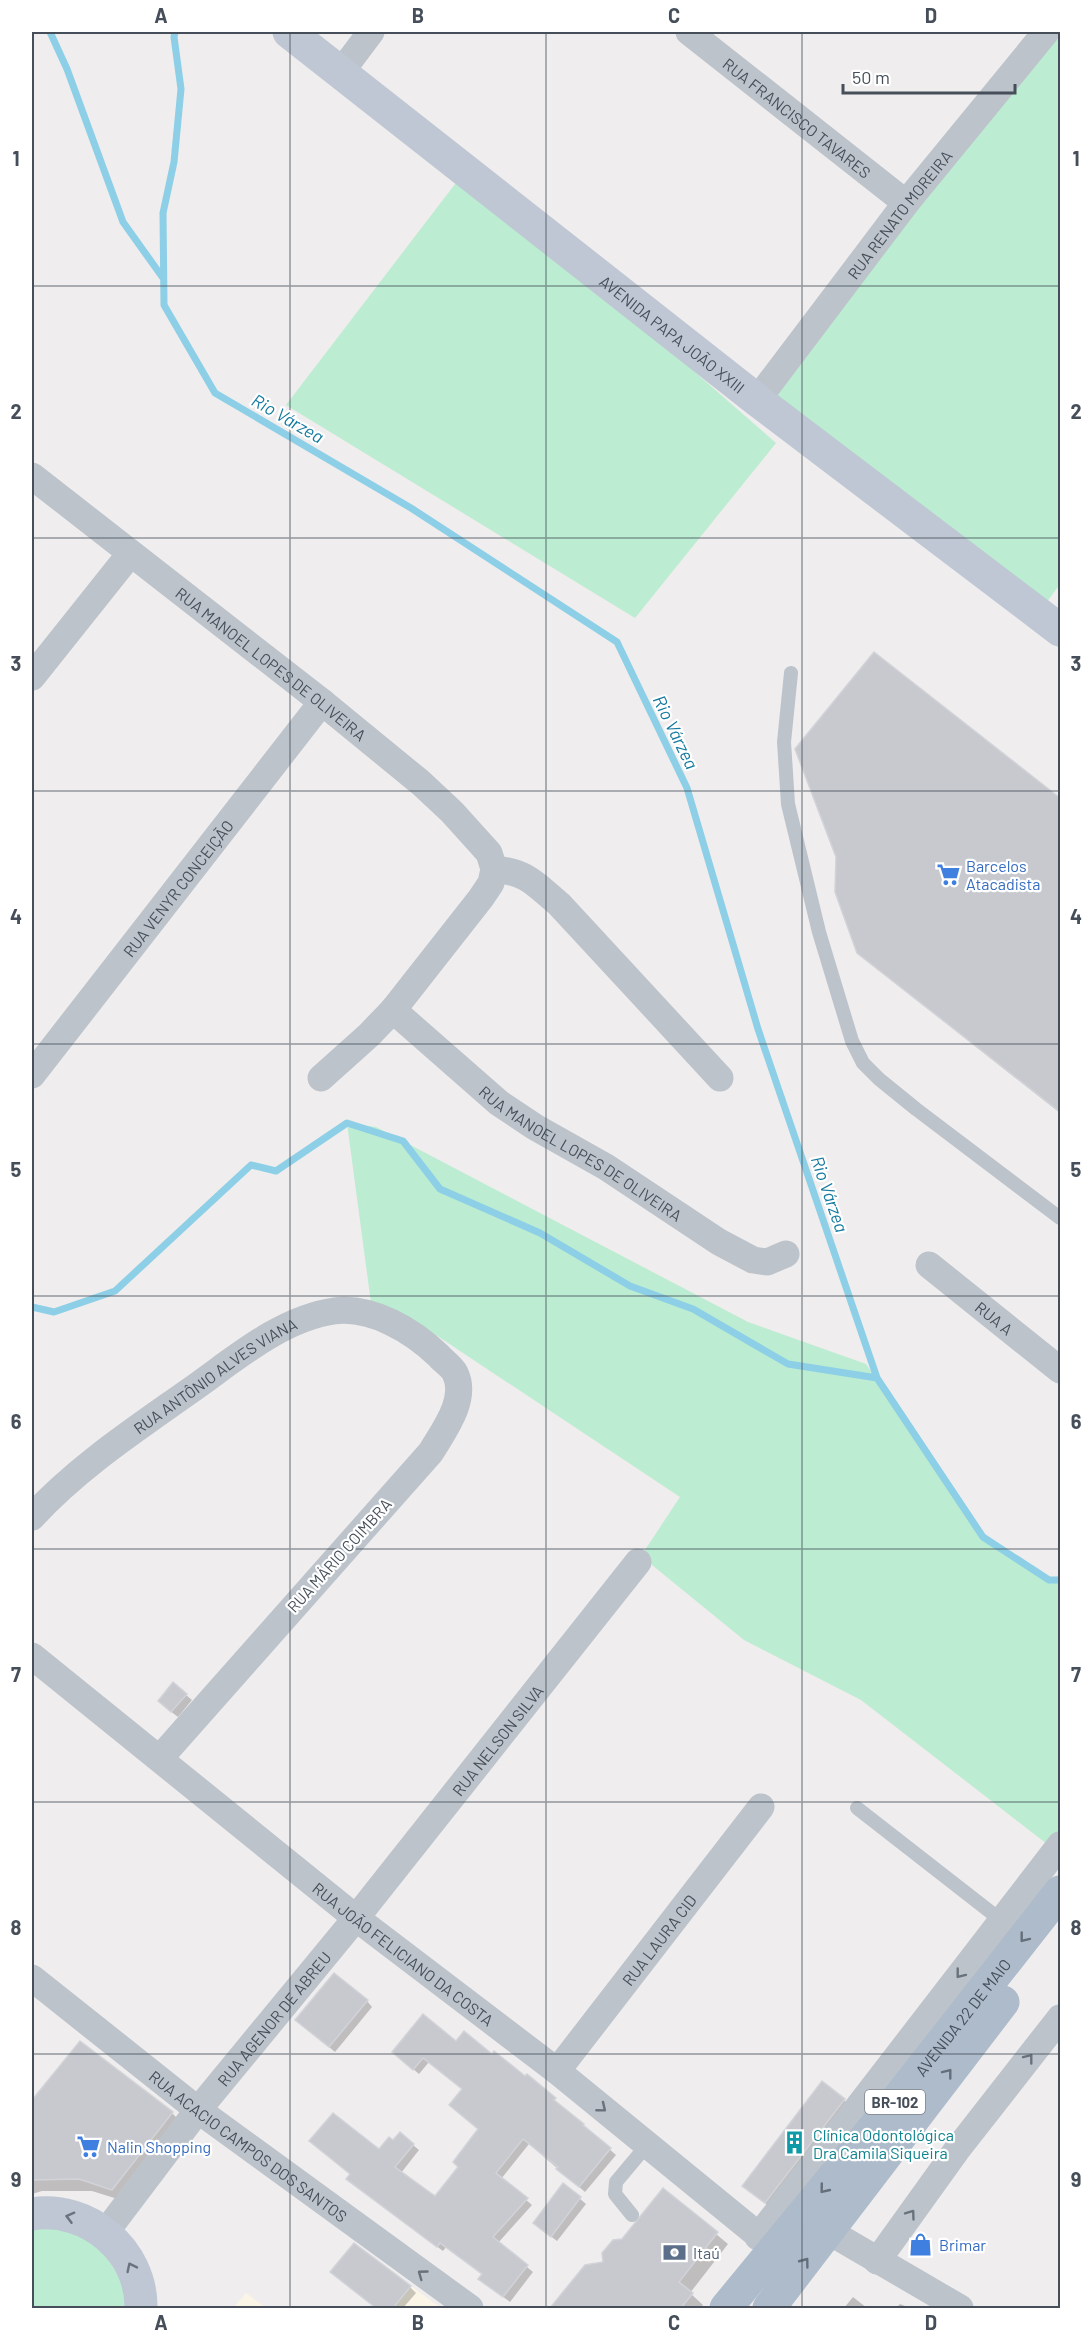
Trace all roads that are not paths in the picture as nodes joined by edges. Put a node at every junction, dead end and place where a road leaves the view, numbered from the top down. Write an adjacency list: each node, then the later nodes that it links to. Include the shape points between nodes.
1 (289, 32): 5 (street, AVENIDA PAPA JOÃO XXIII)
2 (371, 32): 5 (street)
3 (689, 32): 6 (street, RUA FRANCISCO TAVARES)
4 (1046, 32): 6 (street, RUA RENATO MOREIRA)
5 (341, 72): 7 (street, AVENIDA PAPA JOÃO XXIII)
6 (906, 203): 7 (street, RUA RENATO MOREIRA)
7 (757, 400): 10 (street, AVENIDA PAPA JOÃO XXIII)
8 (32, 476): 9 (street, RUA MANOEL LOPES DE OLIVEIRA)
9 (130, 554): 12 (street); 13 (street, RUA MANOEL LOPES DE OLIVEIRA)
10 (1060, 630)
11 (791, 673): 19 (lane, via 784,742 788,804 819,932 852,1041 863,1063 879,1079)
12 (32, 677)
13 (322, 702): 14 (street, RUA MANOEL LOPES DE OLIVEIRA, via 452,812 489,853); 16 (street, RUA VENYR CONCEIÇÃO)
14 (494, 869): 15 (street, via 482,898); 18 (street, via 513,870 559,904)
15 (393, 1010): 17 (street); 20 (street, RUA MANOEL LOPES DE OLIVEIRA, via 499,1103 606,1167 719,1242 753,1260 767,1262)
16 (32, 1075)
17 (321, 1078)
18 (720, 1078)
19 (1060, 1218)
20 (786, 1254)
21 (929, 1265): 23 (street, RUA A)
22 (423, 1341): 24 (street, RUA ANTÔNIO ALVES VIANA, via 361,1311 334,1311 297,1322 269,1335 121,1440 78,1472); 27 (street, RUA MÁRIO COIMBRA, via 455,1372 459,1394 448,1425 431,1452)
23 (1060, 1370)
24 (32, 1517)
25 (638, 1562): 32 (street, RUA NELSON SILVA)
26 (32, 1656): 27 (street, RUA JOÃO FELICIANO DA COSTA)
27 (160, 1758): 32 (street, RUA JOÃO FELICIANO DA COSTA)
28 (761, 1807): 37 (street, RUA LAURA CID)
29 (857, 1808): 33 (lane)
30 (1060, 1845): 33 (street, AVENIDA 22 DE MAIO)
31 (1060, 1892): 44 (main road, AVENIDA 22 DE MAIO / BR-102, one-way to 44, via 897,2100)
32 (356, 1918): 37 (street, RUA JOÃO FELICIANO DA COSTA); 38 (street, RUA AGENOR DE ABREU)
33 (1002, 1921): 44 (street, AVENIDA 22 DE MAIO, one-way to 44)
34 (1060, 1928): 42 (main road, AVENIDA 22 DE MAIO / BR-102, one-way to 34)
35 (32, 1978): 38 (street, RUA ACACIO CAMPOS DOS SANTOS)
36 (1060, 2018): 45 (street, one-way to 36, via 956,2151)
37 (556, 2071): 39 (street, RUA JOÃO FELICIANO DA COSTA, one-way to 39)
38 (198, 2110): 43 (street, RUA AGENOR DE ABREU); 47 (street, RUA ACACIO CAMPOS DOS SANTOS, one-way to 38)
39 (647, 2145): 41 (lane, via 615,2182 615,2194); 44 (street, RUA JOÃO FELICIANO DA COSTA)
40 (32, 2214): 43 (street, one-way to 40, via 72,2216)
41 (632, 2215)
42 (828, 2231): 45 (street); 49 (main road, AVENIDA 22 DE MAIO / BR-102, one-way to 42)
43 (105, 2233): 46 (street, one-way to 43, via 138,2281 130,2263)
44 (767, 2243): 48 (main road, AVENIDA 22 DE MAIO / BR-102)
45 (877, 2261): 50 (street)
46 (141, 2308)
47 (470, 2308)
48 (726, 2308)
49 (769, 2308)
50 (960, 2308)

